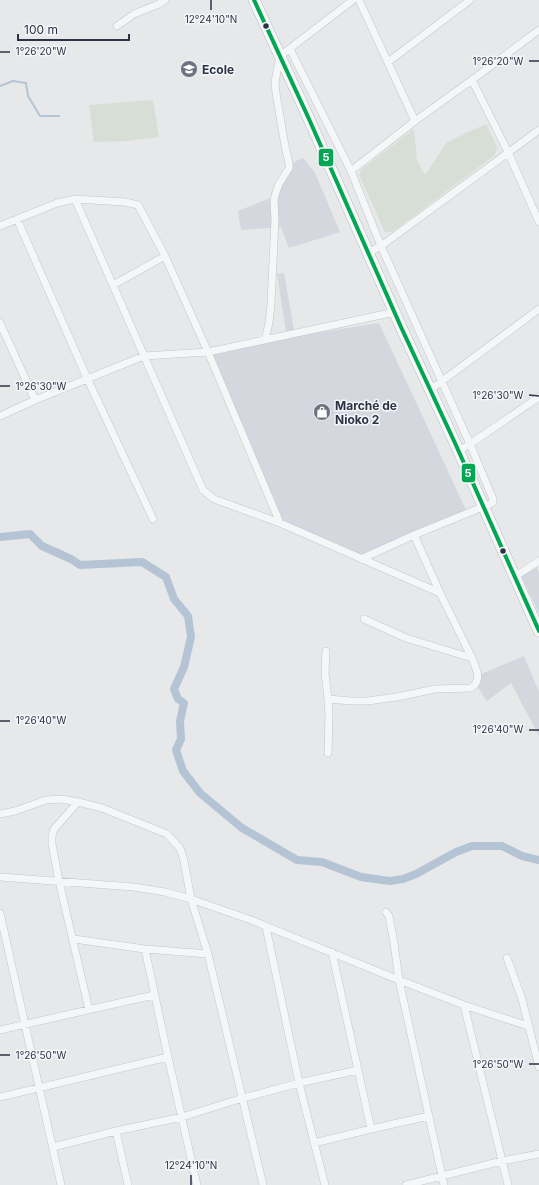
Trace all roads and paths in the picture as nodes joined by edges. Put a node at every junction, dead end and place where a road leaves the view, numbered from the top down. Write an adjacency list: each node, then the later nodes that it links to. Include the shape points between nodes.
1 (165, 0): 6 (street, via 134,14)
2 (254, 0): 9 (highway)
3 (353, 0): 8 (street)
4 (359, 0): 10 (street)
5 (470, 0): 10 (street)
6 (116, 26)
7 (539, 30): 11 (street)
8 (290, 49): 9 (street); 15 (street)
9 (280, 56): 21 (highway); 27 (street, via 275,82 289,168 279,184 274,200 271,300)
10 (388, 62): 12 (street)
11 (472, 80): 12 (street); 14 (street)
12 (415, 121): 15 (street)
13 (539, 130): 14 (street)
14 (508, 152): 18 (street); 20 (street)
15 (351, 171): 20 (street)
16 (75, 199): 17 (street, via 57,203); 22 (street, via 138,205); 23 (street)
17 (17, 219): 19 (street); 30 (street)
18 (539, 222)
19 (0, 226)
20 (381, 246): 21 (street); 31 (street)
21 (368, 253): 25 (highway)
22 (165, 256): 23 (street); 28 (street)
23 (113, 285): 29 (street)
24 (539, 309): 31 (street)
25 (395, 312): 27 (street); 32 (highway)
26 (0, 323): 34 (street)
27 (265, 340): 28 (street)
28 (208, 352): 29 (street); 40 (street)
29 (144, 356): 30 (street); 40 (street, via 203,490 214,499)
30 (87, 378): 34 (street); 39 (street)
31 (442, 382): 32 (street); 36 (street)
32 (430, 390): 37 (highway)
33 (539, 397): 36 (street)
34 (35, 400): 35 (street)
35 (0, 416)
36 (470, 444): 37 (street); 38 (street, via 493,498 493,502)
37 (458, 451): 38 (highway)
38 (483, 507): 41 (street); 44 (highway)
39 (153, 519)
40 (280, 523): 42 (street)
41 (414, 535): 42 (street); 45 (street)
42 (361, 559): 45 (street)
43 (539, 561): 44 (street)
44 (514, 576): 47 (highway)
45 (440, 593): 49 (street)
46 (364, 619): 49 (street, via 406,638)
47 (539, 631)
48 (326, 651): 50 (street)
49 (472, 658): 50 (street, via 478,677 471,688 435,689 368,701)
50 (328, 699): 51 (street)
51 (328, 753)
52 (78, 802): 53 (street, via 46,800); 55 (street, via 54,829 52,836); 56 (street, via 102,808 167,834 180,848)
53 (0, 814)
54 (0, 876): 55 (street)
55 (59, 880): 56 (street, via 134,887); 60 (street)
56 (191, 899): 59 (street); 63 (street)
57 (386, 912): 65 (street, via 389,916)
58 (0, 913): 69 (street)
59 (266, 927): 62 (street); 75 (street)
60 (74, 939): 61 (street); 68 (street)
61 (145, 949): 63 (street); 66 (street)
62 (332, 952): 65 (street); 74 (street)
63 (208, 954): 78 (street)
64 (507, 958): 70 (street, via 522,999)
65 (399, 980): 67 (street); 79 (street)
66 (154, 995): 68 (street); 72 (street)
67 (464, 1004): 70 (street); 86 (street)
68 (89, 1010): 69 (street)
69 (25, 1025): 71 (street); 76 (street)
70 (528, 1026): 73 (street)
71 (0, 1030)
72 (168, 1057): 76 (street); 80 (street)
73 (539, 1067)
74 (358, 1070): 75 (street); 81 (street)
75 (299, 1083): 78 (street); 83 (street)
76 (38, 1088): 77 (street); 84 (street)
77 (0, 1096)
78 (243, 1098): 80 (street); 91 (street)
79 (429, 1116): 81 (street); 87 (street)
80 (182, 1117): 82 (street); 90 (street)
81 (371, 1129): 83 (street)
82 (116, 1131): 84 (street); 89 (street)
83 (314, 1143): 92 (street)
84 (53, 1147): 88 (street)
85 (539, 1154): 86 (street)
86 (502, 1161): 87 (street); 95 (street)
87 (442, 1175): 93 (street); 94 (street)
88 (61, 1185)
89 (128, 1185)
90 (197, 1185)
91 (263, 1185)
92 (325, 1185)
93 (406, 1185)
94 (444, 1185)
95 (508, 1185)

